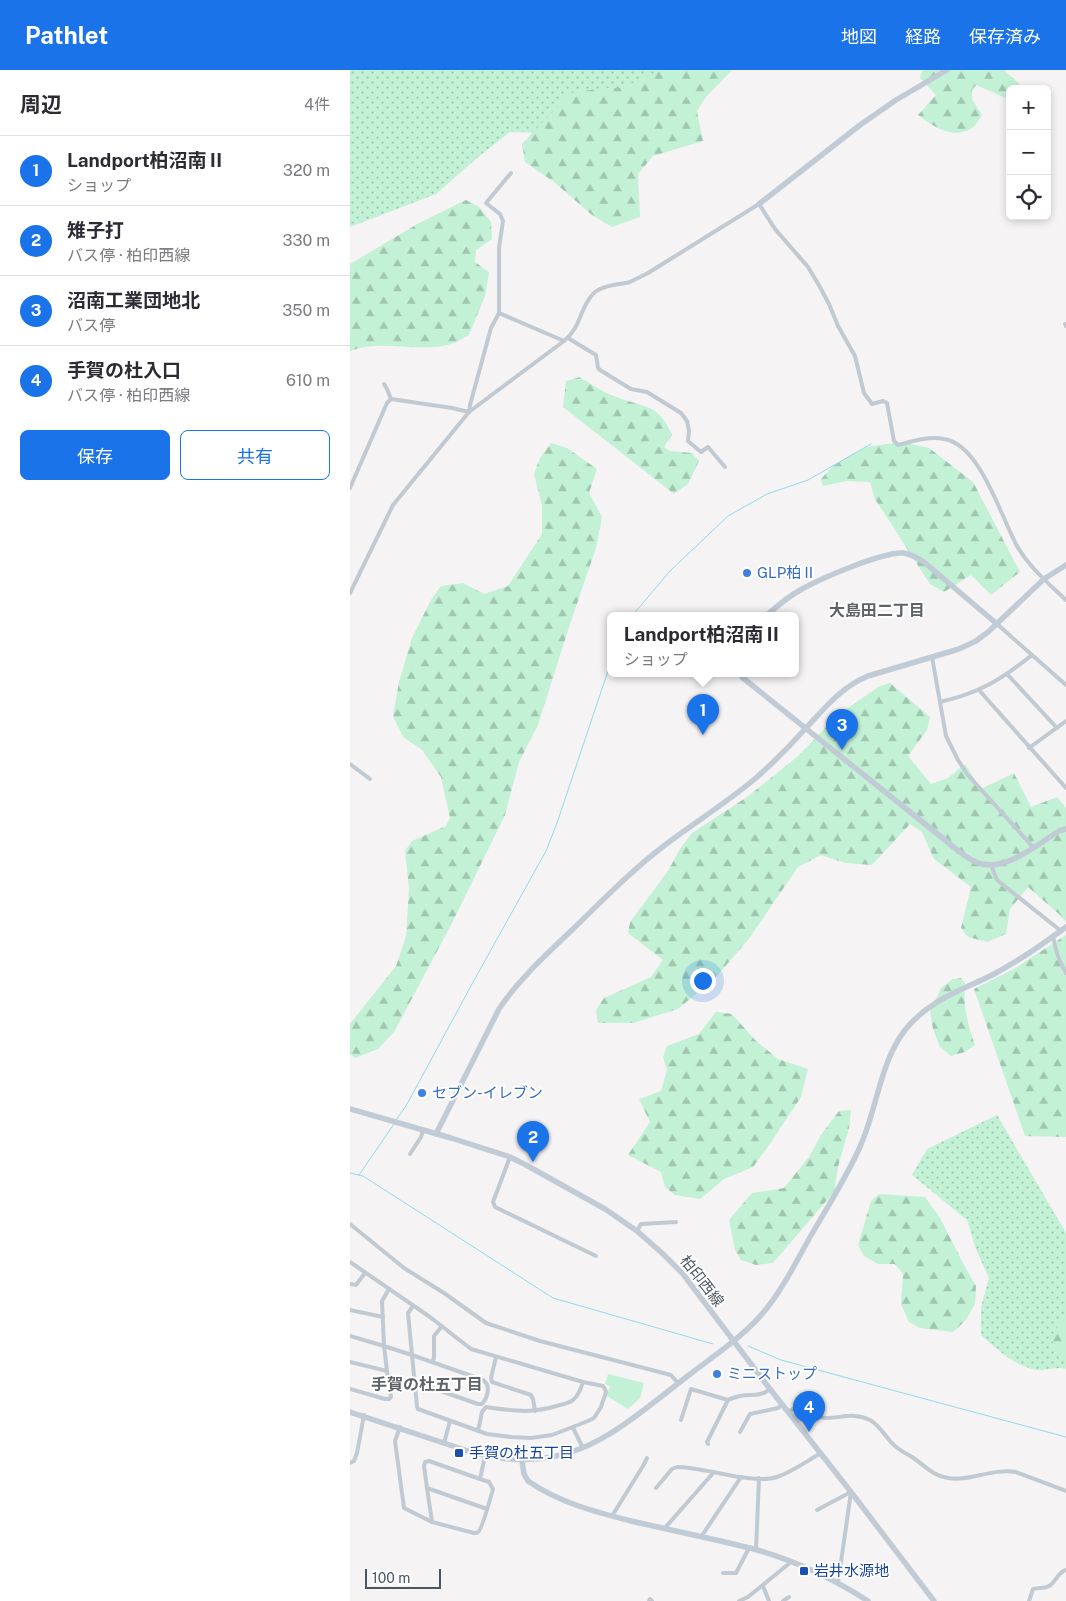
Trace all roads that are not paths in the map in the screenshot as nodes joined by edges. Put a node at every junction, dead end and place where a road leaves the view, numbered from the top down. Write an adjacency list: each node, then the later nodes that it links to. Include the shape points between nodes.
1 (947, 70): 3 (street, via 860,125)
2 (511, 173): 4 (street, via 486,203 500,214 503,221 499,248)
3 (758, 204): 5 (street, via 648,273 598,290 586,304 575,331); 12 (street, via 808,266 820,287 855,356 864,393 872,404 887,403 894,441 898,445 946,439 966,450 978,467 1017,546)
4 (499, 313): 5 (street); 8 (street, via 491,328)
5 (566, 340): 8 (street); 9 (street, via 596,355 600,370 682,413 688,441 701,452 708,447)
6 (384, 384): 7 (street)
7 (391, 399): 8 (street); 10 (street)
8 (469, 412): 13 (street, via 393,505)
9 (725, 467)
10 (350, 488)
11 (1066, 565): 12 (street)
12 (1044, 580): 14 (street); 16 (street)
13 (350, 593)
14 (1066, 600)
15 (771, 612): 16 (street, via 794,594 819,581 880,556 904,553 924,562)
16 (997, 624): 17 (street); 18 (street, via 976,641)
17 (1032, 655): 19 (street); 21 (street)
18 (932, 657): 23 (street); 25 (street, via 857,680 838,694)
19 (1007, 674): 22 (street); 26 (street)
20 (742, 677): 25 (street)
21 (1066, 685)
22 (979, 690): 23 (street); 27 (street)
23 (940, 702): 32 (street, via 946,736 967,774)
24 (1066, 721): 26 (street)
25 (806, 728): 33 (street, via 964,854); 39 (street, via 755,778 634,870 513,990 499,1009)
26 (1057, 728): 27 (street)
27 (1029, 748): 30 (street)
28 (350, 764): 29 (street)
29 (370, 779)
30 (1066, 788)
31 (1066, 829): 32 (street)
32 (1033, 847): 33 (street, via 1008,862)
33 (990, 865): 34 (street, via 997,880)
34 (1063, 929): 35 (street)
35 (1053, 936): 36 (street); 55 (street, via 1010,965 930,1005 904,1031 890,1056 866,1133 850,1167 774,1298 759,1318)
36 (1066, 973)
37 (350, 1109): 38 (street, 柏印西線)
38 (423, 1130): 39 (street, 柏印西線); 40 (street)
39 (436, 1134): 41 (street, 柏印西線)
40 (410, 1154)
41 (510, 1157): 44 (street, 柏印西線, via 605,1209); 45 (street, via 494,1207)
42 (676, 1222): 44 (street, via 641,1224)
43 (350, 1224): 64 (street, via 409,1271 486,1324 671,1375)
44 (637, 1231): 55 (street, 柏印西線, via 683,1274)
45 (596, 1256)
46 (350, 1262): 47 (street)
47 (365, 1273): 48 (street, via 356,1285); 49 (street)
48 (350, 1284)
49 (389, 1289): 50 (street); 52 (street, via 382,1301)
50 (413, 1306): 53 (street); 57 (street, via 408,1313)
51 (350, 1310): 52 (street)
52 (383, 1318): 56 (street)
53 (442, 1326): 58 (street, via 471,1349); 60 (street, via 434,1336)
54 (350, 1336): 56 (street)
55 (733, 1341): 64 (street); 66 (street, 柏印西線)
56 (384, 1346): 57 (street); 61 (street)
57 (412, 1354): 60 (street); 62 (street)
58 (496, 1357): 63 (street); 69 (street, via 491,1381 530,1395)
59 (350, 1362): 61 (street)
60 (432, 1362): 62 (street, via 486,1381 489,1387 482,1404)
61 (387, 1371): 65 (street, via 389,1399)
62 (414, 1382): 74 (street, via 418,1409)
63 (583, 1382): 69 (street, via 571,1401); 76 (street, via 603,1386 606,1392 594,1418)
64 (678, 1383): 81 (street, via 609,1435)
65 (350, 1389)
66 (770, 1389): 67 (street, via 760,1395); 68 (street, 柏印西線)
67 (728, 1400): 73 (street, via 692,1389); 80 (street)
68 (782, 1404): 71 (street, 柏印西線); 78 (street, via 778,1408 750,1414)
69 (535, 1411): 77 (street, via 486,1407)
70 (350, 1412): 72 (street)
71 (788, 1412): 82 (street, 柏印西線); 93 (street, via 793,1408 820,1417 862,1416 878,1425 896,1448 936,1475 956,1479 1007,1470)
72 (364, 1416): 75 (street); 86 (street, via 357,1453)
73 (681, 1420)
74 (450, 1421): 77 (street); 79 (street)
75 (400, 1428): 79 (street); 98 (street, via 395,1441 404,1508)
76 (573, 1428): 77 (street, via 531,1438); 81 (street)
77 (478, 1431)
78 (740, 1432)
79 (444, 1442): 83 (street)
80 (708, 1444)
81 (583, 1448): 85 (street, via 560,1456)
82 (821, 1453): 89 (street, via 778,1477); 94 (street, 柏印西線)
83 (485, 1456): 85 (street); 90 (street)
84 (647, 1458): 97 (street)
85 (522, 1461): 97 (street, via 528,1481 571,1503)
86 (350, 1463)
87 (714, 1472): 88 (street); 92 (street, via 677,1467); 99 (street)
88 (741, 1477): 89 (street); 100 (street)
89 (759, 1478): 102 (street)
90 (480, 1479): 91 (street, via 429,1461 424,1466); 95 (street, via 489,1482 493,1489)
91 (427, 1488): 95 (street); 98 (street)
92 (656, 1488)
93 (1066, 1491)
94 (851, 1492): 96 (street); 106 (street); 113 (street, 柏印西線)
95 (487, 1509): 98 (street, via 478,1533)
96 (818, 1510)
97 (612, 1516): 99 (street)
98 (432, 1522)
99 (664, 1529): 100 (street)
100 (701, 1537): 101 (street)
101 (749, 1548): 102 (street); 105 (street, via 736,1573)
102 (756, 1550): 103 (street)
103 (791, 1562): 106 (street); 107 (street)
104 (1066, 1570): 114 (street, via 1061,1571 1046,1588 1033,1589)
105 (723, 1573)
106 (838, 1583): 112 (street)
107 (763, 1586): 109 (street); 110 (street)
108 (789, 1597): 111 (street)
109 (739, 1601)
110 (769, 1601)
111 (783, 1601)
112 (868, 1601)
113 (934, 1601)
114 (1029, 1601)

